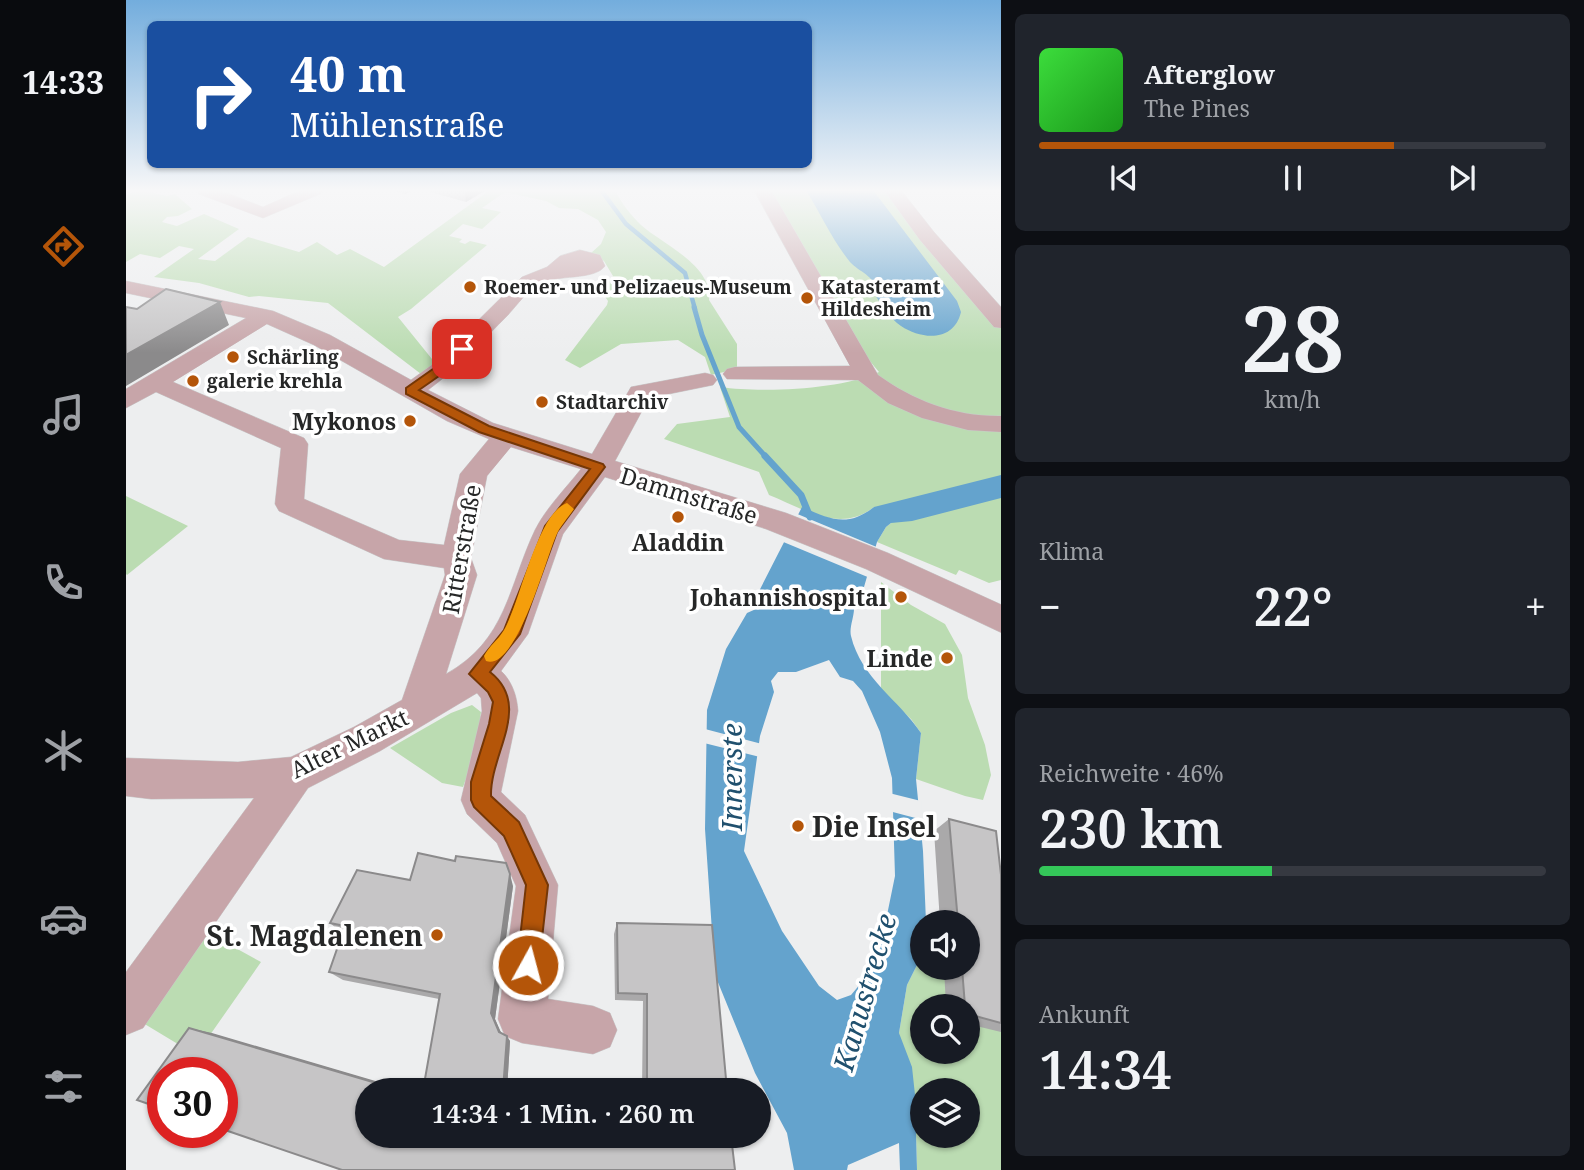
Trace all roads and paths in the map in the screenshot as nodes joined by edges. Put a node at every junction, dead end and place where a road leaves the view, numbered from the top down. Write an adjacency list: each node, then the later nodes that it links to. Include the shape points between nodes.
1 (793, 245): 7 (street)
2 (934, 245): 6 (street)
3 (554, 271): 11 (street, via 529,281 444,367)
4 (126, 287): 5 (street, Dammstraße)
5 (265, 316): 10 (street); 11 (street, Dammstraße, via 320,338)
6 (1001, 323)
7 (865, 373): 8 (street); 13 (street, via 884,390 930,412)
8 (735, 374)
9 (705, 380): 15 (street, via 640,392)
10 (156, 383): 12 (street); 16 (street, via 295,444 289,504 395,551)
11 (411, 391): 14 (street, Dammstraße)
12 (126, 400)
13 (1001, 424)
14 (506, 436): 15 (street, Dammstraße); 16 (street, Ritterstraße, via 474,474)
15 (598, 467): 17 (street, Dammstraße, via 786,525 877,561); 18 (street, via 550,530 511,634)
16 (456, 558): 19 (street, Ritterstraße, via 461,575)
17 (1001, 620)
18 (478, 674): 19 (street, Alter Markt); 23 (street, via 495,687 502,702 481,782 481,800 511,829 537,885 522,1019)
19 (416, 710): 20 (street, Alter Markt)
20 (294, 775): 21 (street, Alter Markt, via 238,781); 22 (street)
21 (126, 777)
22 (126, 1011)
23 (593, 1030)

